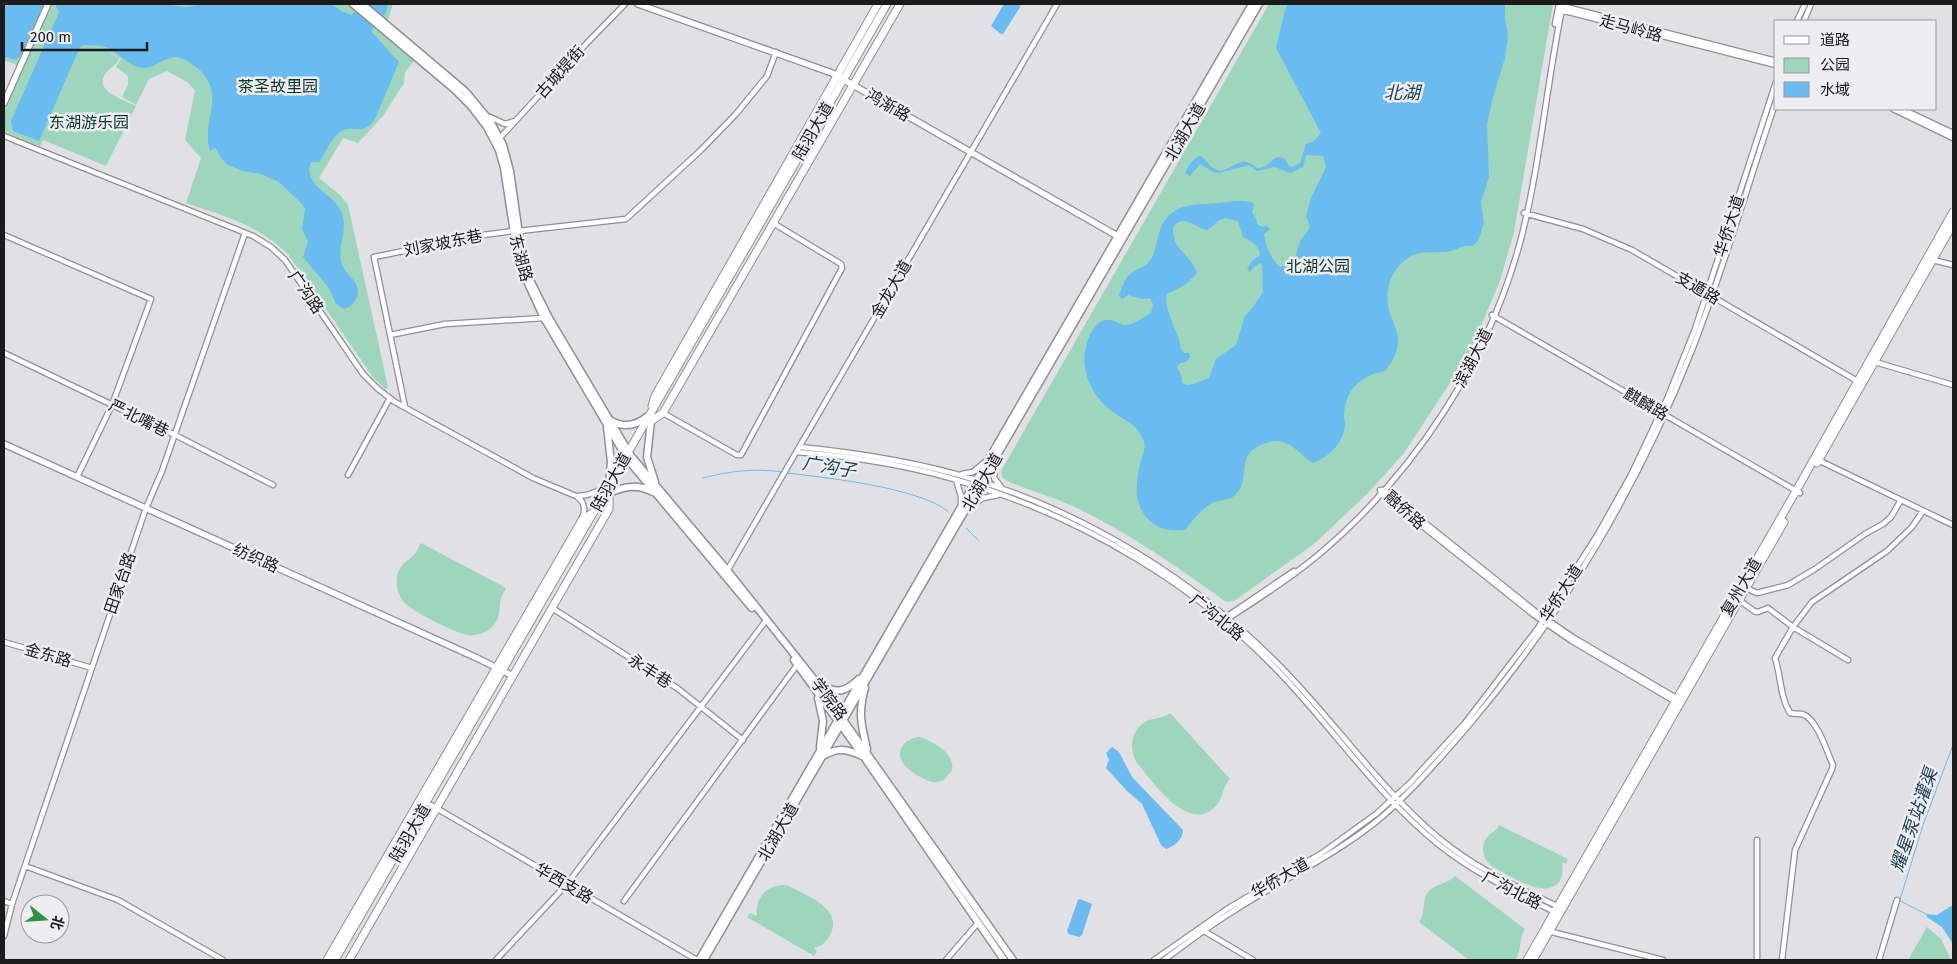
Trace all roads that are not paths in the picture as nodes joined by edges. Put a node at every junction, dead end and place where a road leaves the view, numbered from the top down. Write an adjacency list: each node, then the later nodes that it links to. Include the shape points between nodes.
1 (48, 4): 24 (street)
2 (353, 4): 19 (main road)
3 (362, 4): 19 (main road)
4 (625, 4): 29 (street, 古城堤街)
5 (638, 4): 18 (street, 鸿渐路)
6 (878, 4): 22 (main road, via 846,60)
7 (887, 4): 22 (main road, 陆羽大道)
8 (891, 4): 22 (main road, 陆羽大道)
9 (900, 4): 22 (main road, via 865,64)
10 (1057, 4): 34 (street, 金龙大道)
11 (1252, 4): 42 (main road, 北湖大道)
12 (1259, 4): 42 (main road, 北湖大道)
13 (1805, 4): 16 (street)
14 (1811, 4): 17 (street)
15 (1561, 6): 20 (street, 走马岭路); 21 (street, 走马岭路); 36 (street, 滨湖大道)
16 (1797, 20)
17 (1804, 20)
18 (776, 52): 22 (street, 鸿渐路); 39 (street, 刘家坡东巷, via 767,76 736,114 626,219)
19 (423, 59): 28 (main road, 东湖路, via 465,91); 33 (main road, 东湖路, via 468,103)
20 (1774, 60)
21 (1774, 64)
22 (845, 80): 34 (street, 鸿渐路); 37 (main road); 58 (main road, 陆羽大道); 58 (main road, via 654,396)
23 (1774, 88): 45 (street, 华侨大道)
24 (4, 103)
25 (1774, 107): 45 (street, 华侨大道)
26 (1895, 110): 32 (street)
27 (1904, 110): 30 (street)
28 (484, 113): 29 (street, via 501,123 511,123); 33 (main road, 东湖路)
29 (518, 118): 33 (street, 古城堤街)
30 (1953, 133)
31 (4, 136): 40 (street, 广沟路)
32 (1953, 138)
33 (498, 140): 39 (main road, 东湖路, via 510,171)
34 (971, 152): 42 (street, 鸿渐路); 62 (street, 金龙大道)
35 (1953, 212): 51 (main road, 复州大道)
36 (1526, 213): 45 (street, 支遁路, via 1605,238 1640,254); 46 (street, 滨湖大道, via 1510,272)
37 (773, 223): 56 (main road); 56 (street, via 841,264 842,268 741,455)
38 (1953, 224): 43 (main road, 复州大道)
39 (516, 231): 47 (main road, 东湖路, via 524,275); 48 (street, 刘家坡东巷, via 374,257); 59 (main road, 东湖路, via 534,290)
40 (245, 233): 53 (street, 广沟路, via 279,253 364,374); 60 (street, 田家台路)
41 (4, 235): 54 (street, via 151,299)
42 (1120, 238): 64 (main road, 北湖大道)
43 (1933, 260): 44 (street); 50 (main road, 复州大道)
44 (1953, 265)
45 (1709, 294): 51 (street, 支遁路); 57 (street, 华侨大道)
46 (1493, 316): 57 (street, 麒麟路); 73 (street, 滨湖大道, via 1472,363 1444,411 1414,454)
47 (544, 318): 48 (street, via 444,324); 59 (main road, 东湖路)
48 (390, 336): 55 (street)
49 (4, 353): 54 (street, 严北嘴巷)
50 (1875, 362): 51 (main road, 复州大道); 52 (street)
51 (1860, 383): 65 (main road, 复州大道)
52 (1953, 385)
53 (390, 398): 55 (street, 广沟路); 66 (street)
54 (112, 405): 60 (street, 严北嘴巷); 67 (street)
55 (405, 407): 76 (street, 广沟路, via 533,478)
56 (663, 413): 58 (main road)
57 (1663, 413): 74 (street, 麒麟路); 89 (street, 华侨大道, via 1607,518)
58 (651, 417): 59 (main road, via 636,424); 63 (main road, 陆羽大道); 72 (main road, via 648,457)
59 (608, 422): 63 (main road, 东湖路); 71 (main road)
60 (175, 435): 70 (street, 严北嘴巷); 78 (street, 田家台路)
61 (4, 444): 67 (street, 纺织路)
62 (799, 449): 68 (street, 广沟北路, via 890,459); 84 (street, 金龙大道)
63 (628, 456): 71 (main road, 陆羽大道); 72 (main road, 学院路)
64 (994, 456): 68 (street, via 973,472); 69 (main road, 北湖大道); 75 (street, via 994,478)
65 (1817, 459): 74 (main road, 复州大道); 77 (street)
66 (348, 476)
67 (77, 477): 78 (street, 纺织路)
68 (957, 477): 69 (street, 广沟北路); 79 (street)
69 (978, 483): 75 (street, 广沟北路); 79 (main road, 北湖大道)
70 (273, 485)
71 (609, 490): 72 (main road, via 637,486); 76 (street); 80 (main road, 陆羽大道); 87 (main road, via 609,509); 96 (main road, 陆羽大道)
72 (656, 491): 84 (main road, 学院路)
73 (1382, 491): 88 (street, 滨湖大道, via 1316,556); 89 (street, 融侨路)
74 (1798, 492): 85 (main road, 复州大道); 99 (main road, 复州大道)
75 (1005, 493): 79 (street, via 983,498); 88 (street, 广沟北路, via 1114,546)
76 (576, 496): 82 (street, via 584,505)
77 (1900, 500): 81 (street); 85 (street, via 1883,524 1788,585 1757,592)
78 (146, 508): 95 (street, 田家台路); 96 (street, 纺织路)
79 (963, 508): 97 (main road, 北湖大道)
80 (595, 511): 82 (main road); 96 (main road, 陆羽大道)
81 (1923, 511): 83 (street); 91 (street, via 1912,527 1887,551 1812,602)
82 (582, 520): 96 (main road)
83 (1953, 525)
84 (726, 573): 90 (main road, 学院路); 98 (main road, 学院路)
85 (1746, 588): 86 (main road, 复州大道)
86 (1739, 600): 91 (street, via 1754,611 1768,608); 99 (main road, 复州大道)
87 (552, 608): 96 (main road); 100 (street, 永丰巷)
88 (1225, 619): 105 (street, 广沟北路, via 1296,689)
89 (1545, 621): 99 (street, 融侨路); 105 (street, 华侨大道, via 1480,712)
90 (764, 623): 94 (main road, 学院路); 100 (street)
91 (1793, 627): 93 (street); 137 (street, via 1775,658 1781,691 1790,713 1803,714 1819,732 1833,764 1796,850)
92 (4, 642): 95 (street, 金东路)
93 (1848, 660)
94 (797, 665): 98 (main road, 学院路); 102 (street)
95 (92, 668): 108 (street, 田家台路)
96 (505, 672): 106 (main road); 120 (main road); 121 (main road, 陆羽大道)
97 (867, 675): 98 (main road, via 839,692); 101 (main road, 北湖大道); 104 (main road, via 860,713)
98 (815, 685): 101 (main road, 学院路); 103 (main road, via 822,715)
99 (1678, 701): 114 (main road, 复州大道)
100 (701, 706): 102 (street, 永丰巷); 109 (street)
101 (841, 720): 103 (main road, 北湖大道); 104 (main road, 学院路)
102 (743, 740): 112 (street)
103 (820, 755): 104 (main road, via 840,749); 125 (main road, 北湖大道); 126 (main road, 北湖大道)
104 (866, 755): 115 (main road, 学院路); 129 (main road, 学院路)
105 (1396, 800): 114 (street, 广沟北路, via 1471,862); 116 (street, 华侨大道, via 1371,825 1331,854); 130 (street, 华侨大道, via 1335,845 1227,908)
106 (434, 807): 109 (street, 华西支路); 122 (main road, 陆羽大道); 123 (main road)
107 (1757, 840): 136 (street)
108 (25, 866): 113 (street, 田家台路); 119 (street, via 118,900)
109 (567, 884): 124 (street); 125 (street, 华西支路)
110 (1897, 900): 138 (street)
111 (4, 901): 113 (street)
112 (624, 901)
113 (12, 904): 118 (street, 田家台路)
114 (1559, 910): 117 (main road, 复州大道)
115 (978, 924): 127 (street); 128 (main road, 学院路)
116 (1204, 931): 131 (street, 华侨大道); 132 (street)
117 (1547, 931): 133 (main road, 复州大道); 134 (main road, 复州大道); 135 (street)
118 (4, 936)
119 (224, 960)
120 (327, 960)
121 (335, 960)
122 (341, 960)
123 (349, 960)
124 (496, 960)
125 (698, 960)
126 (704, 960)
127 (946, 960)
128 (1004, 960)
129 (1013, 960)
130 (1154, 960)
131 (1164, 960)
132 (1253, 960)
133 (1527, 960)
134 (1533, 960)
135 (1663, 960)
136 (1757, 960)
137 (1782, 960)
138 (1879, 960)

